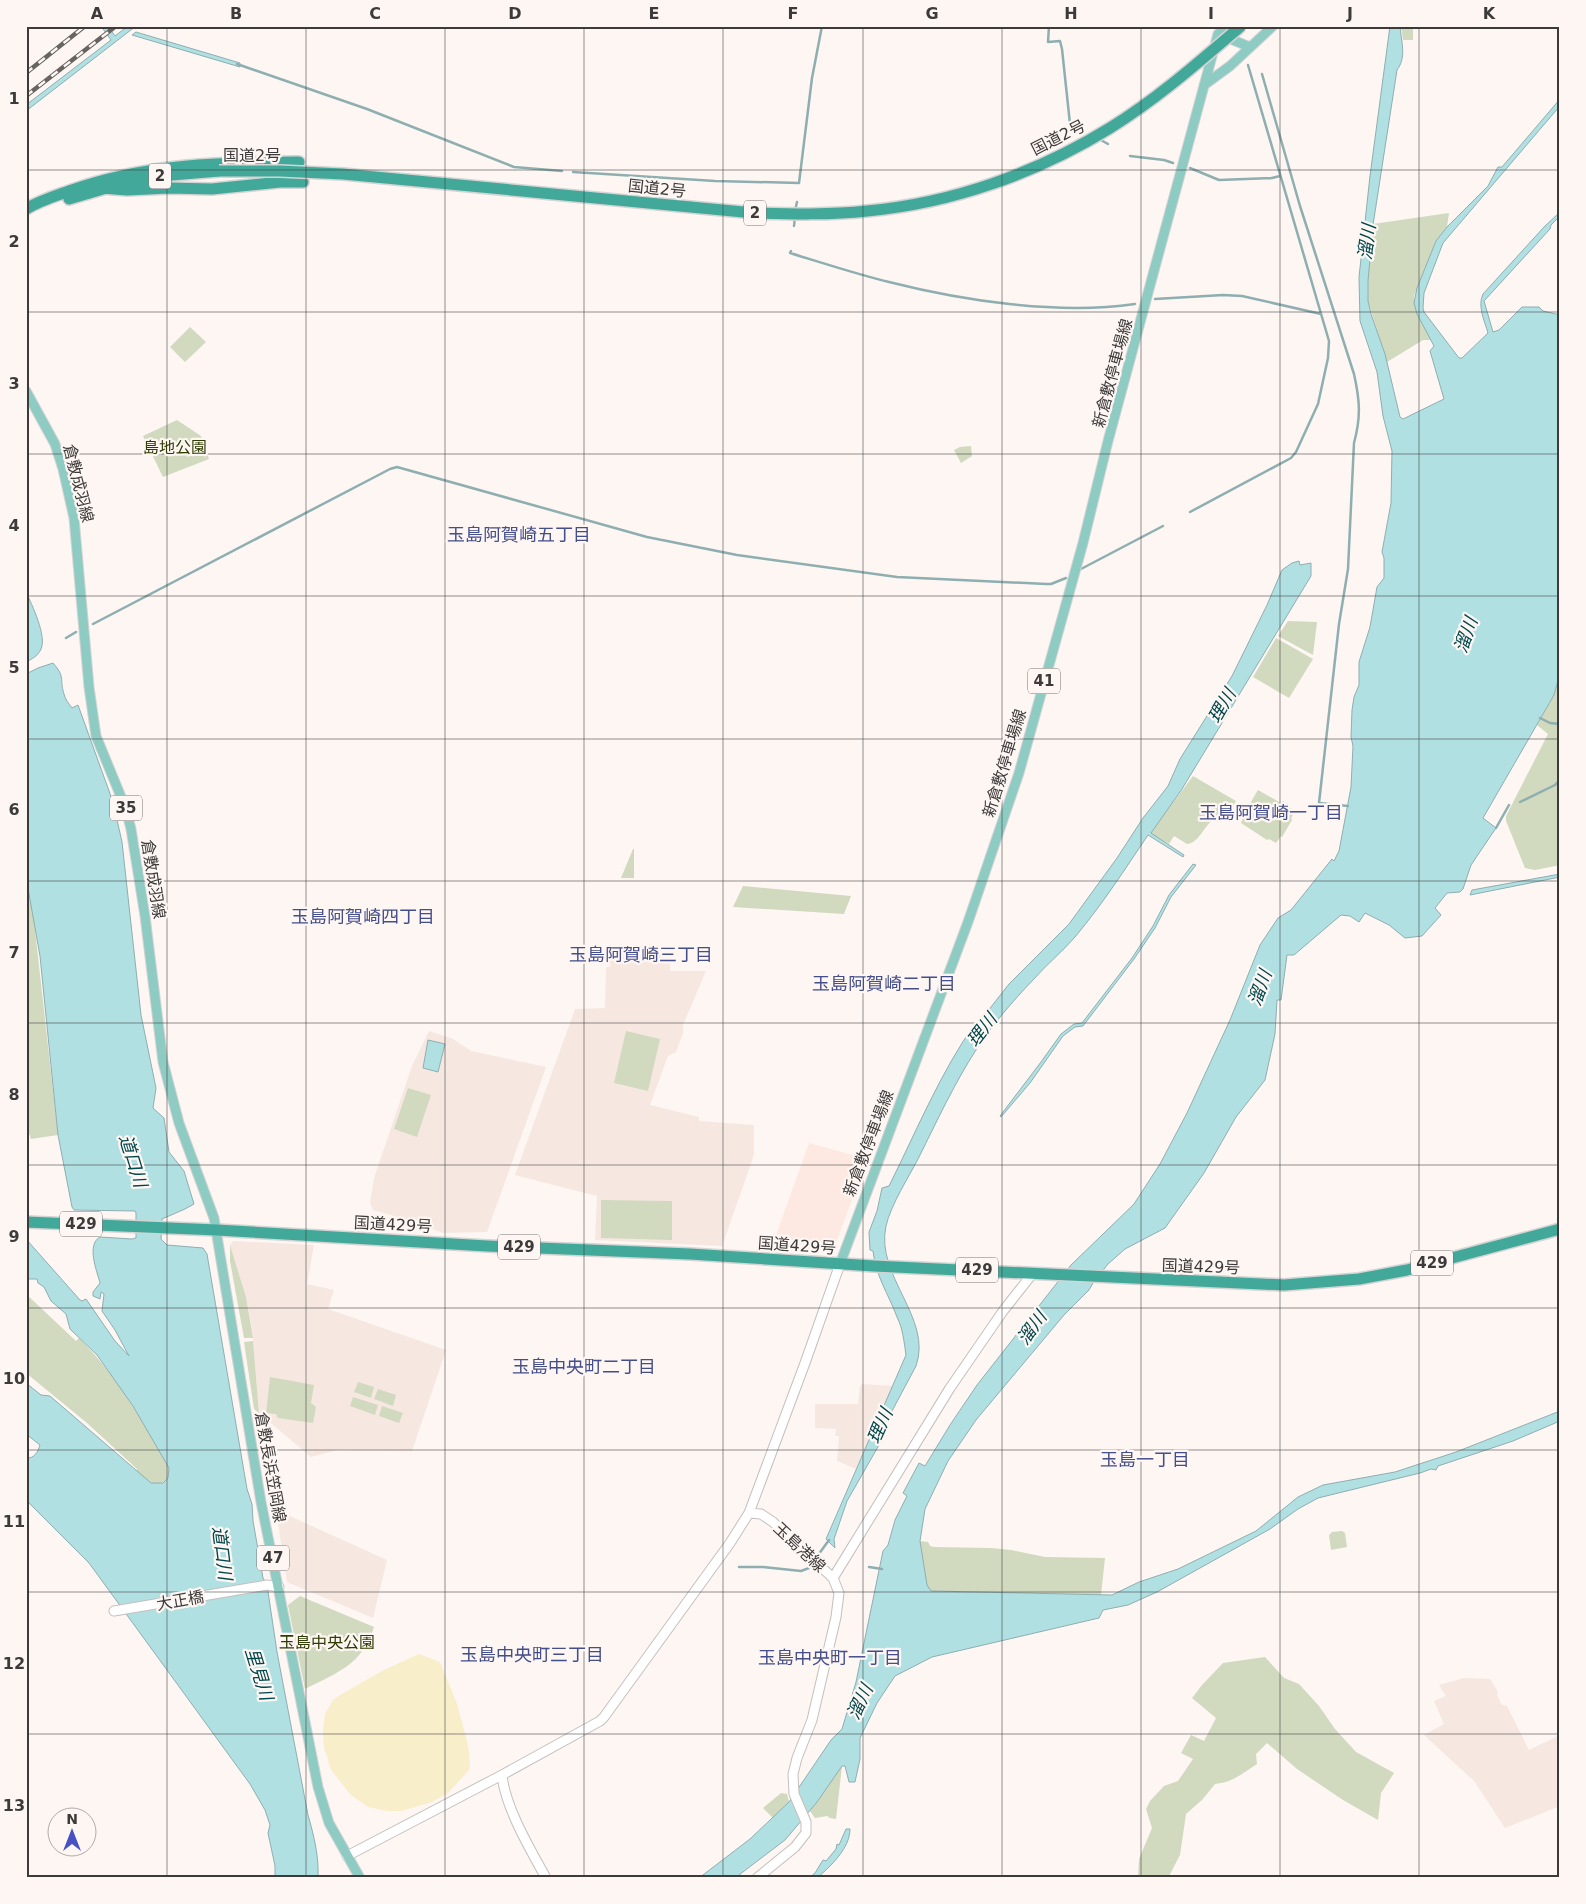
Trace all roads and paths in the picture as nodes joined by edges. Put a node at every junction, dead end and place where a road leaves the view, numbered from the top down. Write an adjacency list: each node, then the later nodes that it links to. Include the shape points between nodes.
1 (1228, 26): 4 (main road)
2 (1241, 26): 9 (highway, 国道2号 / 2, bridge, via 1161,94 1062,155 994,183 894,208 815,214 754,213 343,174 280,171 219,171 160,176)
3 (1273, 26): 5 (main road)
4 (1219, 30): 5 (main road); 6 (main road, 新倉敷停車場線 / 41)
5 (1250, 48): 6 (main road)
6 (1204, 85): 16 (main road, 新倉敷停車場線 / 41, via 1019,773 968,922)
7 (299, 162): 10 (highway, via 188,164 88,184)
8 (303, 182): 9 (highway, via 212,190)
9 (102, 188): 11 (highway, 国道2号 / 2)
10 (26, 209)
11 (26, 214)
12 (26, 391): 15 (main road, 倉敷成羽線 / 35, via 55,444 69,493 96,736 131,829 163,1062 179,1122)
13 (26, 1222): 15 (highway, 国道429号 / 429)
14 (1560, 1229): 17 (highway, 国道429号 / 429, via 1407,1270 1350,1280 1284,1285)
15 (217, 1230): 16 (highway, 国道429号 / 429); 20 (main road, 倉敷長浜笠岡線 / 47, via 261,1502)
16 (840, 1264): 17 (highway, 国道429号 / 429); 18 (street)
17 (1033, 1273): 19 (street, via 950,1388)
18 (749, 1513): 19 (street, 玉島港線, via 761,1514 773,1522); 22 (street, via 604,1717)
19 (834, 1578): 26 (street, 玉島港線, via 839,1606 812,1720 795,1766 793,1782 807,1830 794,1847)
20 (279, 1587): 21 (street, 大正橋, via 267,1585); 23 (main road, 倉敷長浜笠岡線 / 47, via 318,1787 329,1823)
21 (118, 1610)
22 (502, 1775): 23 (street); 25 (street, via 503,1788)
23 (347, 1856): 24 (main road, 倉敷長浜笠岡線 / 47)
24 (360, 1878)
25 (546, 1878)
26 (757, 1878)

